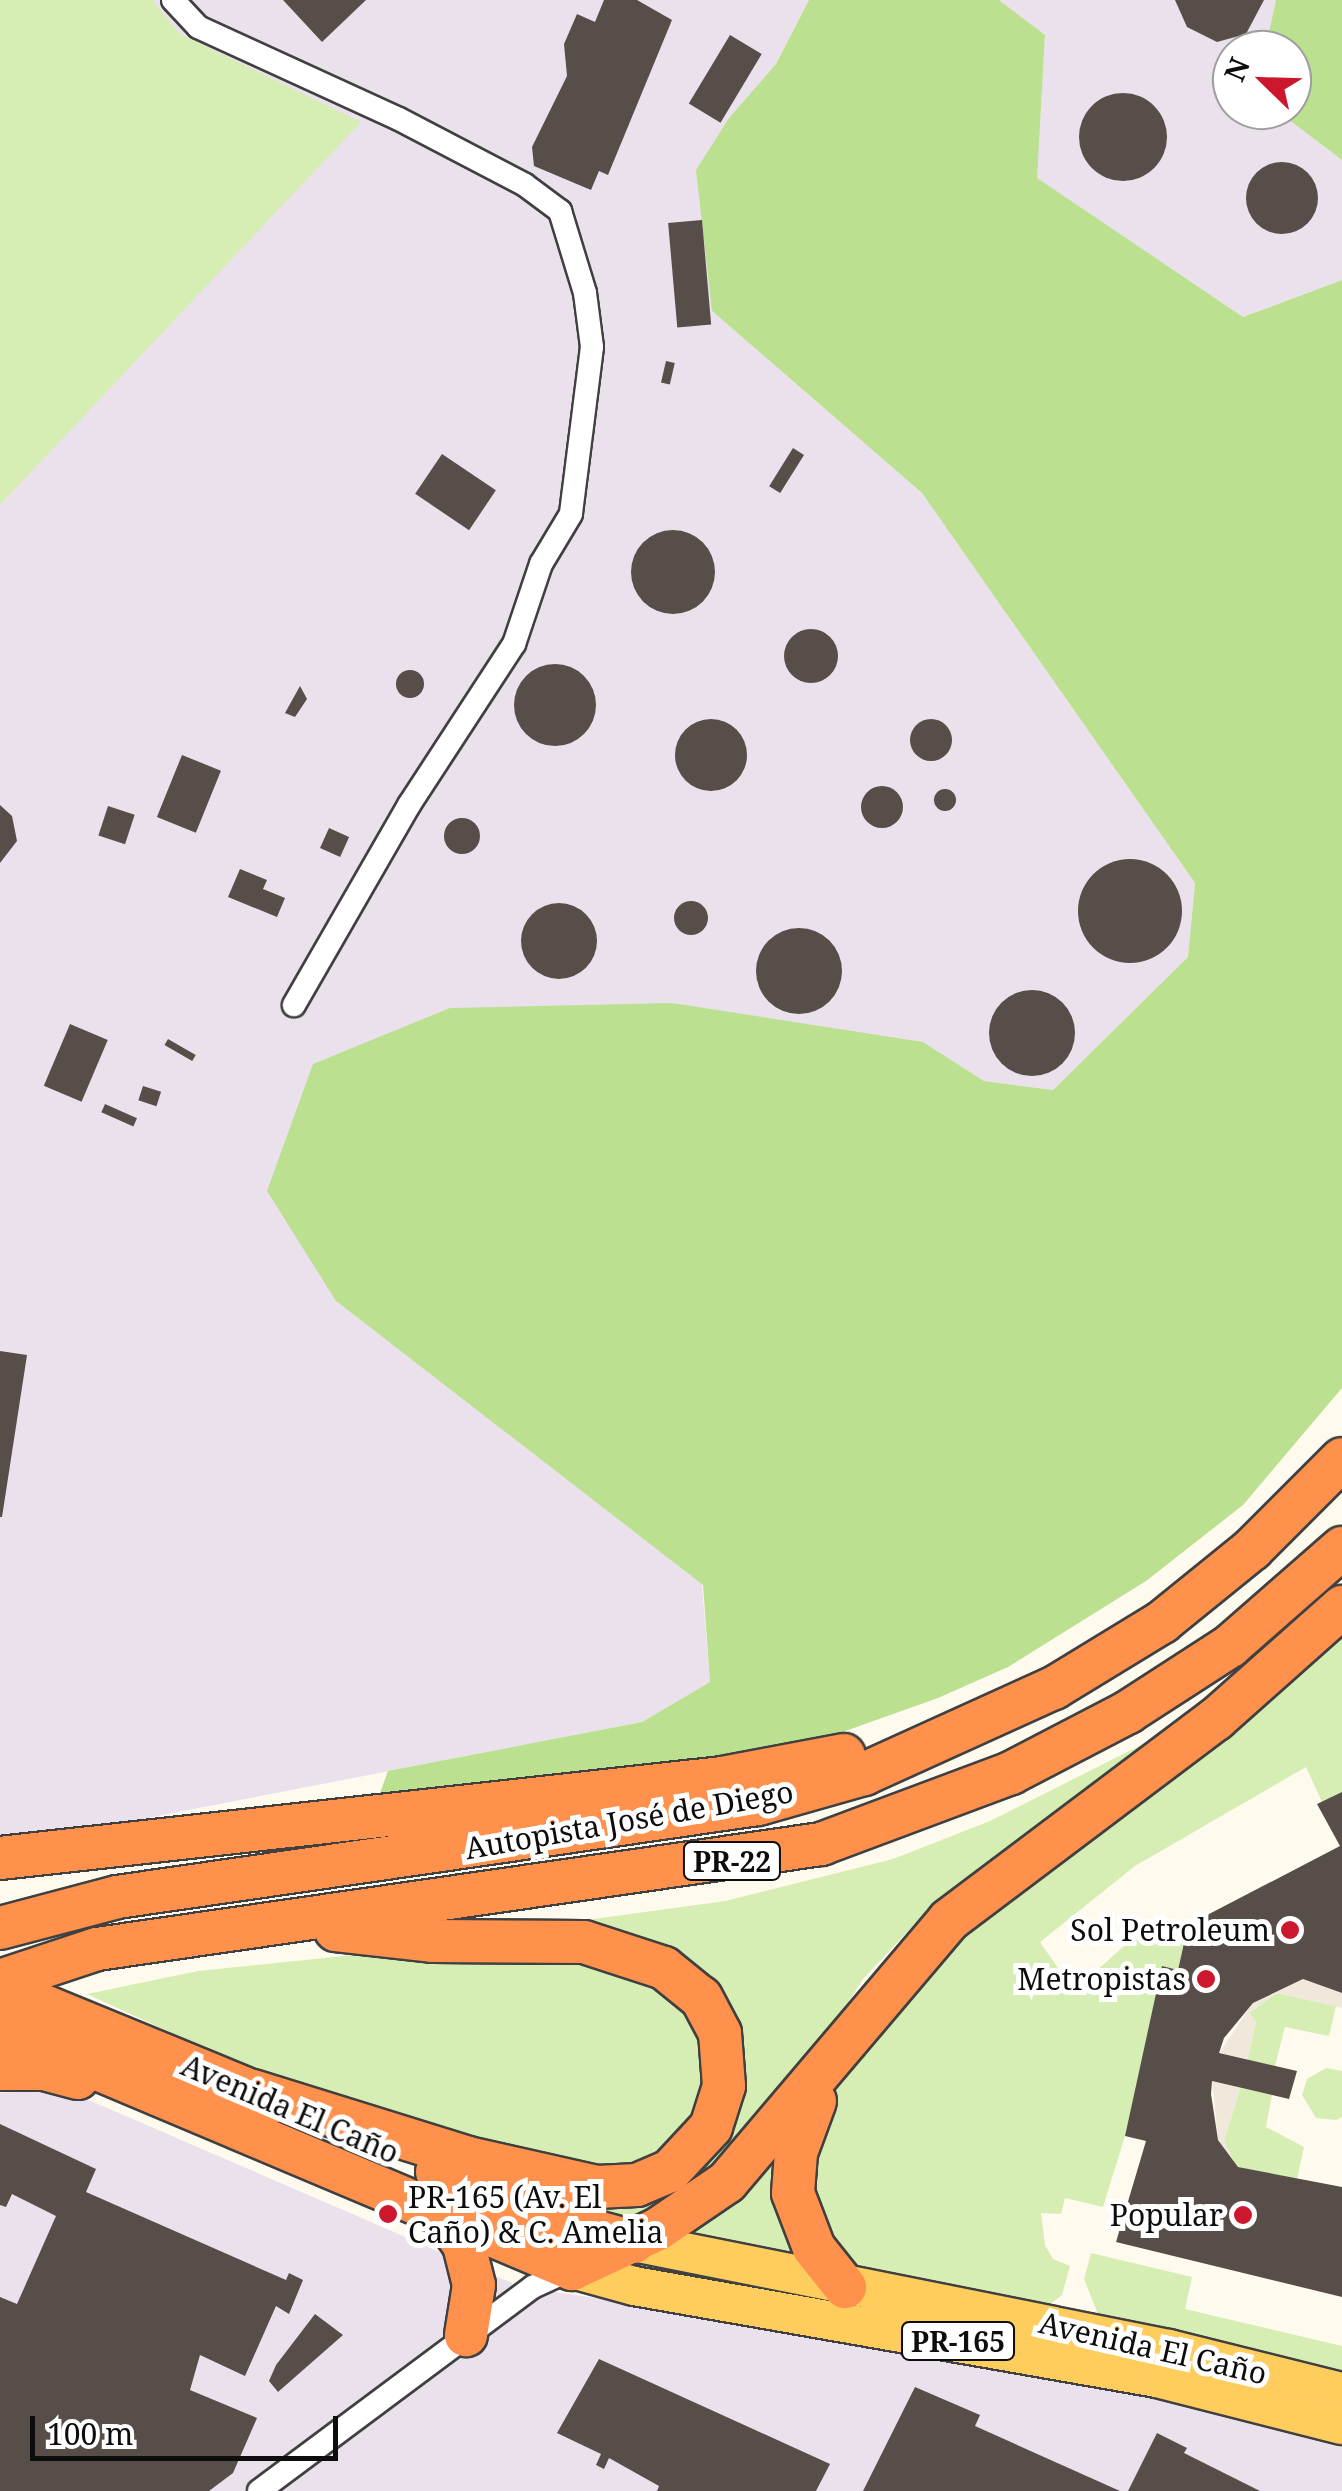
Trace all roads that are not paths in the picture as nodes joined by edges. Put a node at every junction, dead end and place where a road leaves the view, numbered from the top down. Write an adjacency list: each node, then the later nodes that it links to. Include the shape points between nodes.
1 (173, 0): 2 (street, via 198,27 399,119 525,185 560,211 585,294 592,347 572,514 541,564 514,644 401,818)
2 (294, 1006)
3 (1342, 1459): 6 (highway, Autopista José de Diego / PR-22, via 1252,1549 1162,1622 1054,1688)
4 (1342, 1548): 8 (highway, Autopista José de Diego / PR-22, via 1230,1646 1128,1712 1011,1774 874,1826 760,1857)
5 (1342, 1606): 12 (highway, via 1216,1719 950,1920)
6 (933, 1741): 7 (highway, via 722,1778); 9 (highway, Autopista José de Diego / PR-22, via 864,1774 758,1804 117,1897)
7 (0, 1858)
8 (280, 1924): 10 (highway, Autopista José de Diego / PR-22, via 97,1949); 14 (highway, via 432,1941 584,1942 629,1952 664,1968 701,1998 720,2032 724,2086 711,2128 685,2160 637,2185 597,2187 468,2158)
9 (0, 1928)
10 (0, 1985): 14 (highway, Avenida El Caño / PR-165)
11 (0, 2028): 15 (highway, Avenida El Caño / PR-165)
12 (837, 2056): 17 (highway, via 727,2182); 19 (highway, via 800,2135 793,2192 814,2248)
13 (0, 2069): 15 (highway, via 69,2074 210,2132)
14 (253, 2091): 17 (highway, Avenida El Caño / PR-165, via 545,2218)
15 (317, 2163): 16 (highway, Avenida El Caño / PR-165)
16 (444, 2217): 18 (highway, Avenida El Caño / PR-165); 20 (highway, via 464,2245 474,2284)
17 (634, 2242): 18 (highway); 19 (main road, Avenida El Caño / PR-165)
18 (572, 2268): 20 (street); 22 (main road, Avenida El Caño / PR-165, via 634,2286 1157,2378)
19 (846, 2286): 21 (main road, Avenida El Caño / PR-165, via 1168,2349)
20 (466, 2334): 23 (street)
21 (1342, 2392)
22 (1342, 2425)
23 (258, 2491)

